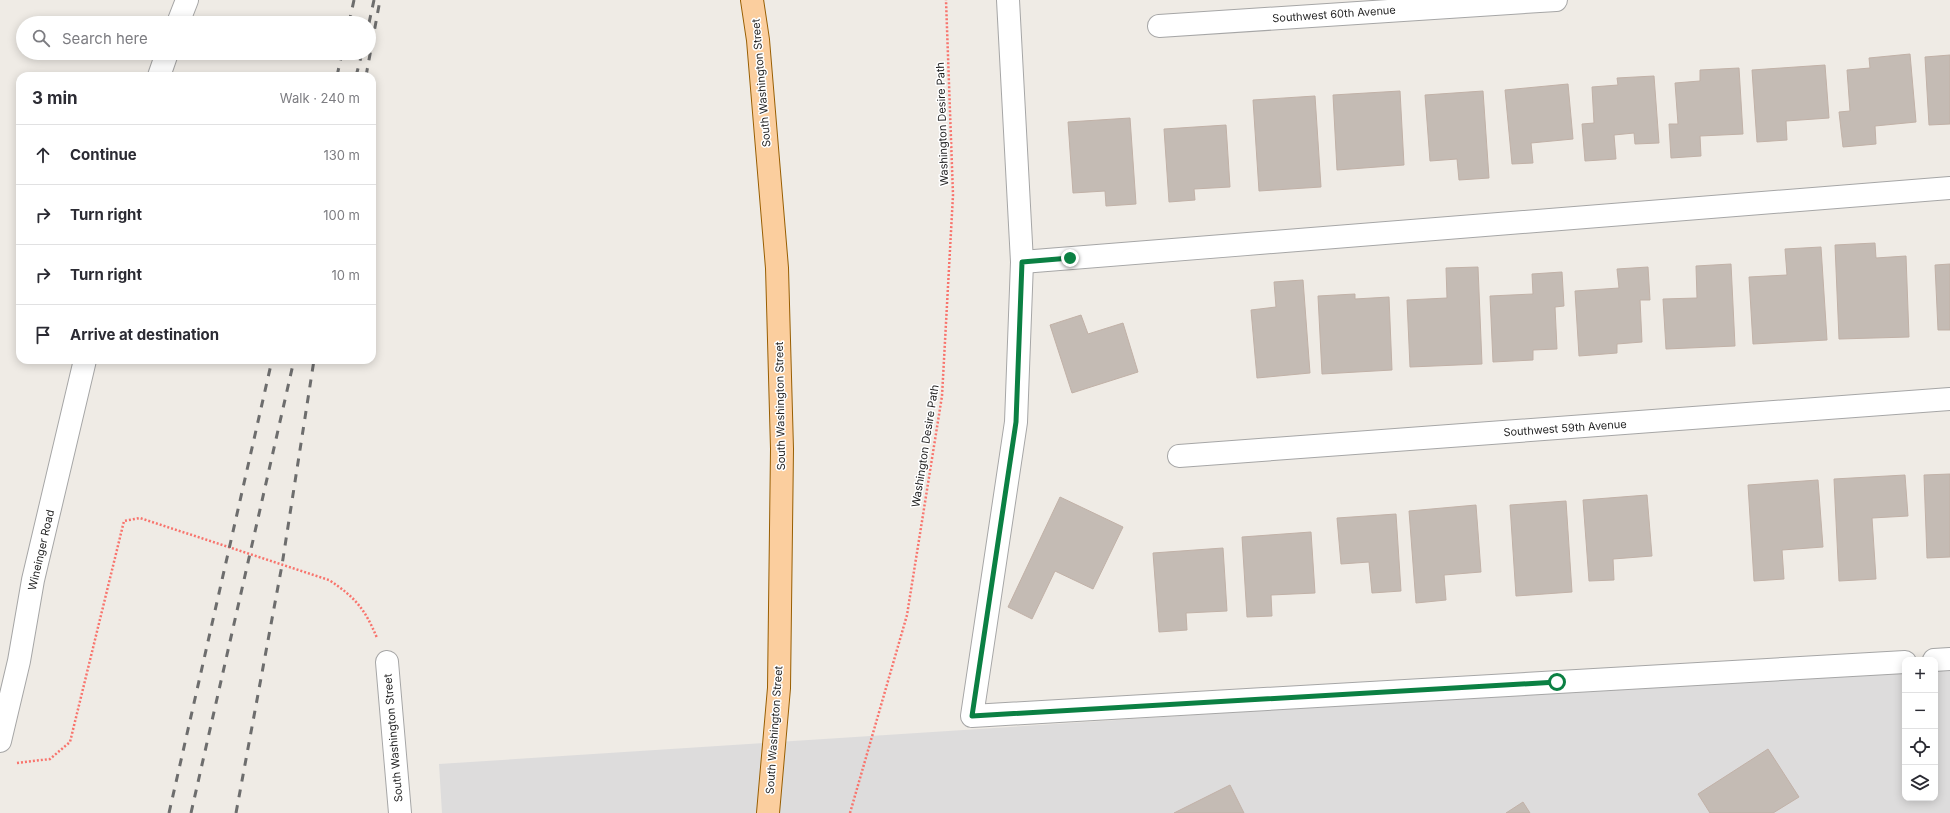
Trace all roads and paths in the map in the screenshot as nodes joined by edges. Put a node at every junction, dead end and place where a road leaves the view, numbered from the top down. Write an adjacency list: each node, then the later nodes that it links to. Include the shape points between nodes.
1 (187, 0): 6 (street)
2 (752, 0): 22 (main road, South Washington Street, via 758,40 777,268 782,449 779,688)
3 (946, 0): 23 (path, Washington Desire Path, via 953,194 942,396 907,615)
4 (1008, 0): 11 (street)
5 (1556, 0): 7 (street, Southwest 60th Avenue)
6 (181, 16)
7 (1159, 26)
8 (165, 60): 9 (street)
9 (160, 72)
10 (1950, 188): 11 (street)
11 (1022, 262): 18 (street, via 1016,422 972,716)
12 (84, 364): 19 (street, Wineinger Road, via 33,580 19,661)
13 (1950, 399): 14 (street, Southwest 59th Avenue)
14 (1179, 456)
15 (1950, 659): 16 (street)
16 (1938, 660)
17 (387, 662): 20 (path, via 367,615 348,592 329,580 140,518 124,521 70,742 50,759); 21 (street, South Washington Street)
18 (1902, 662)
19 (0, 741)
20 (14, 763)
21 (400, 813)
22 (768, 813)
23 (850, 813)

